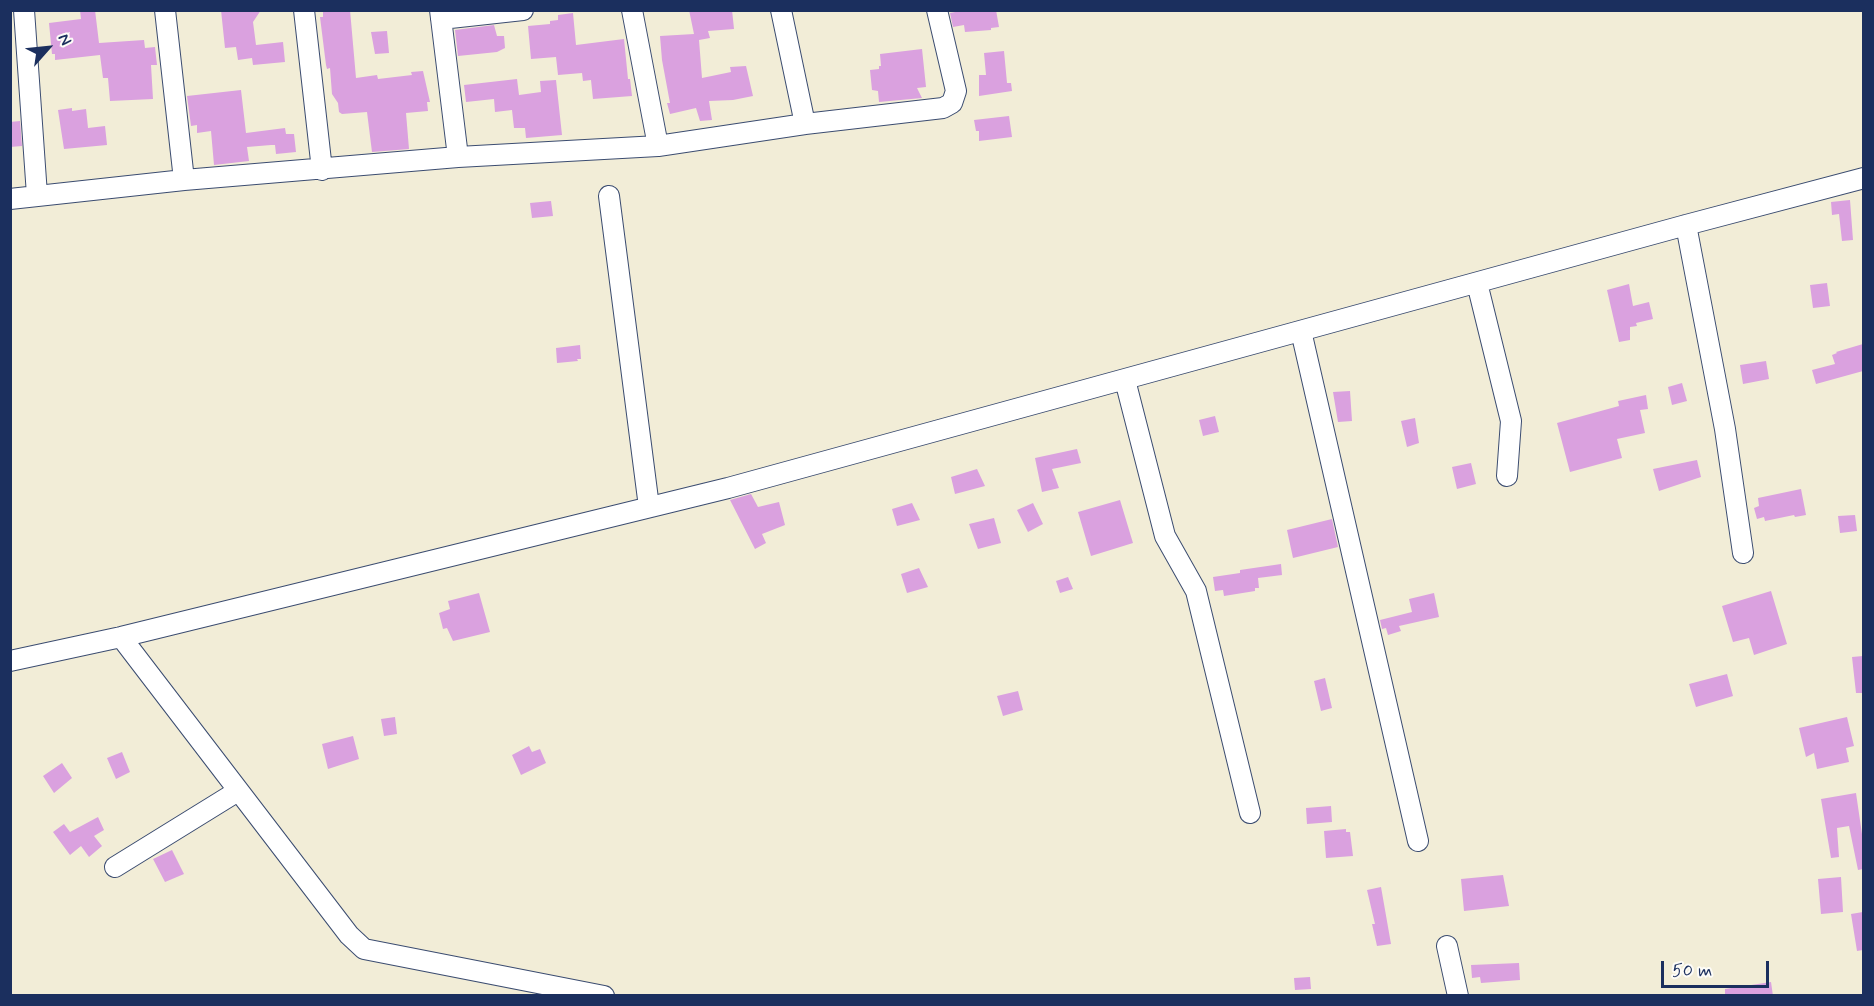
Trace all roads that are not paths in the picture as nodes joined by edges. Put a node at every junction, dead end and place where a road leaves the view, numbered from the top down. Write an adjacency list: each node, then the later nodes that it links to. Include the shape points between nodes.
1 (24, 10): 15 (street)
2 (165, 10): 14 (street)
3 (304, 10): 12 (street)
4 (523, 10): 8 (street)
5 (632, 10): 10 (street)
6 (781, 10): 9 (street)
7 (937, 10): 9 (street, via 956,91 952,103 943,108)
8 (440, 15): 11 (street)
9 (805, 124): 10 (street)
10 (658, 146): 11 (street)
11 (458, 157): 12 (street)
12 (322, 170): 14 (street)
13 (1863, 178): 18 (street)
14 (184, 180): 15 (street)
15 (37, 195): 17 (street)
16 (609, 196): 23 (street)
17 (10, 199)
18 (1686, 225): 19 (street); 24 (street, via 1725,429)
19 (1477, 283): 20 (street); 22 (street, via 1510,421)
20 (1301, 331): 21 (street); 29 (street)
21 (1125, 380): 23 (street); 28 (street, via 1165,536 1196,591)
22 (1507, 476)
23 (649, 507): 25 (street)
24 (1743, 553)
25 (121, 638): 26 (street); 27 (street)
26 (10, 661)
27 (238, 791): 30 (street); 32 (street, via 364,949)
28 (1250, 813)
29 (1418, 841)
30 (115, 867)
31 (1447, 946): 33 (street)
32 (604, 996)
33 (1458, 996)

